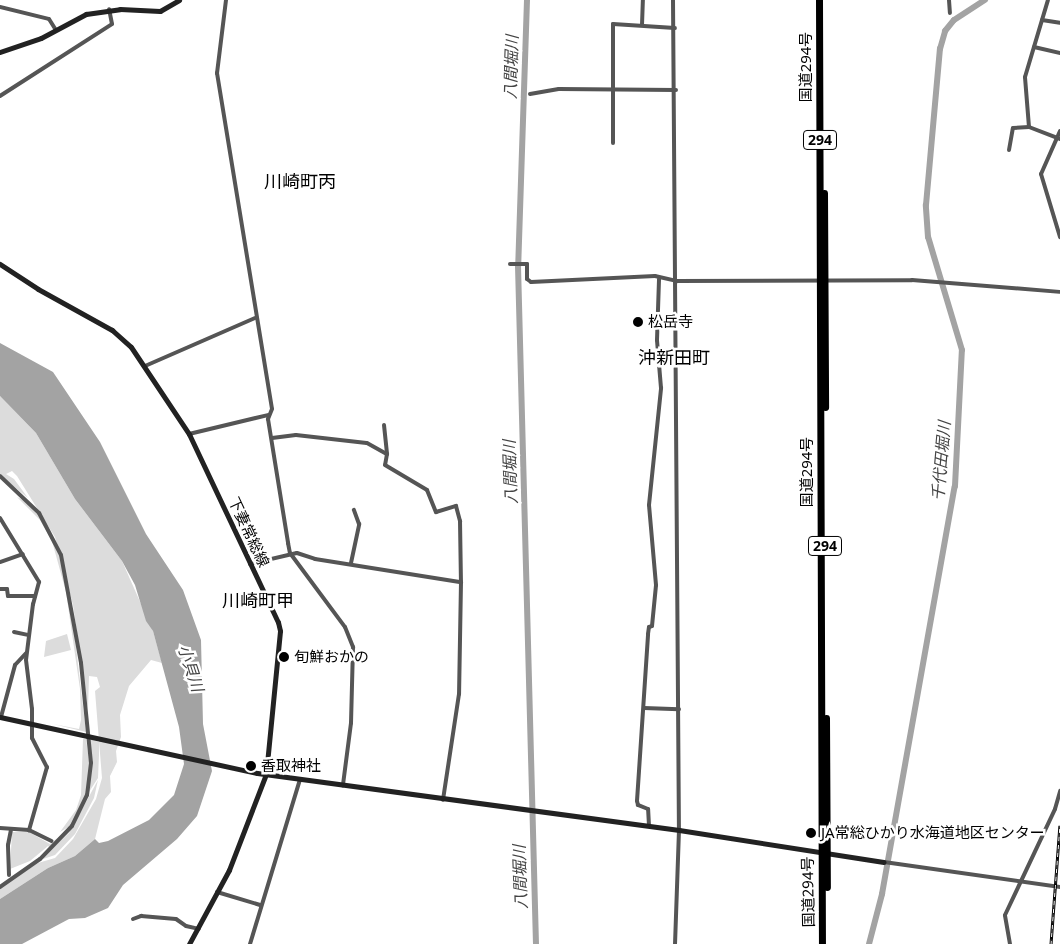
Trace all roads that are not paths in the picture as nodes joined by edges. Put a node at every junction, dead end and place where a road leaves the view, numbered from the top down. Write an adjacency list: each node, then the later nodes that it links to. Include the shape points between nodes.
1 (179, 0): 10 (main road, via 160,11)
2 (226, 0): 37 (street, via 217,73)
3 (643, 0): 14 (street)
4 (673, 0): 15 (street)
5 (820, 0): 34 (highway, 国道294号 / 294)
6 (824, 0): 34 (highway, 国道294号 / 294)
7 (950, 0): 11 (street)
8 (1048, 0): 12 (street)
9 (0, 7): 16 (street, via 50,19)
10 (109, 9): 16 (main road, via 86,14); 23 (street, via 112,24)
11 (950, 14)
12 (1042, 20): 13 (street); 17 (street)
13 (1060, 23)
14 (642, 26): 15 (street); 20 (street, via 613,24)
15 (675, 28): 21 (street)
16 (56, 30): 18 (main road)
17 (1034, 47): 19 (street); 24 (street, via 1025,77)
18 (0, 52)
19 (1060, 53)
20 (611, 89): 21 (street); 22 (street, via 558,89); 28 (street)
21 (676, 90): 35 (street)
22 (530, 94)
23 (0, 96)
24 (1029, 127): 26 (street); 29 (street, via 1013,128)
25 (1060, 130): 26 (street)
26 (1055, 137): 27 (street); 30 (street, via 1042,174)
27 (1060, 139)
28 (613, 143)
29 (1010, 150)
30 (1059, 234)
31 (0, 264): 38 (main road, 下妻常総線, via 124,338)
32 (510, 264): 33 (street, via 525,264 531,282 655,276)
33 (659, 279): 35 (street); 58 (street, via 657,340 661,388 649,505 656,585 652,626 649,626 648,634)
34 (822, 280): 35 (street); 36 (street, via 912,280); 74 (highway, 国道294号 / 294)
35 (677, 281): 59 (street)
36 (1060, 292)
37 (255, 318): 38 (street); 39 (street, via 272,409)
38 (145, 366): 41 (main road, 下妻常総線)
39 (268, 414): 41 (street); 42 (street)
40 (384, 425): 43 (street)
41 (189, 434): 51 (main road, 下妻常総線)
42 (272, 438): 43 (street, via 296,435 337,438 367,443); 47 (street)
43 (387, 454): 52 (street, via 385,465 427,490 436,512 456,506 460,521)
44 (0, 476): 62 (street, via 39,513 58,548 73,615)
45 (354, 510): 50 (street, via 359,524)
46 (0, 518): 48 (street)
47 (290, 553): 50 (street); 51 (street); 65 (street, via 345,627 353,647 351,723)
48 (23, 554): 49 (street); 54 (street, via 39,579)
49 (0, 562)
50 (351, 563): 52 (street)
51 (250, 564): 63 (main road, 下妻常総線, via 280,631)
52 (461, 582): 67 (street, via 458,694)
53 (0, 589): 54 (street, via 7,589 8,596)
54 (35, 596): 56 (street)
55 (14, 632): 56 (street)
56 (28, 635): 57 (street)
57 (26, 653): 60 (street, via 15,665); 61 (street)
58 (644, 708): 59 (street); 68 (street, via 637,800 638,805 648,809)
59 (679, 709): 72 (street)
60 (1, 717): 61 (main road)
61 (32, 724): 62 (main road); 71 (street, via 32,742 47,767)
62 (89, 736): 63 (main road); 78 (street, via 90,784 76,820 52,849)
63 (266, 774): 64 (main road); 80 (main road, 下妻常総線)
64 (300, 779): 65 (main road); 81 (street)
65 (344, 785): 67 (main road)
66 (1060, 791): 77 (street)
67 (443, 800): 68 (main road)
68 (649, 826): 72 (main road)
69 (0, 828): 70 (street)
70 (12, 830): 71 (street); 76 (street, via 8,845)
71 (29, 830): 73 (street)
72 (679, 830): 74 (main road); 86 (street)
73 (52, 841)
74 (824, 852): 75 (main road); 87 (highway, 国道294号 / 294); 88 (highway, 国道294号 / 294)
75 (887, 862): 77 (street)
76 (9, 875)
77 (1021, 882): 79 (street); 89 (street, via 1005,915)
78 (0, 887)
79 (1060, 887)
80 (217, 892): 81 (street); 83 (main road, 下妻常総線)
81 (260, 905): 85 (street)
82 (133, 919): 83 (street, via 141,916 176,919 186,926)
83 (199, 928): 84 (main road, 下妻常総線)
84 (189, 944)
85 (250, 944)
86 (676, 944)
87 (822, 944)
88 (827, 944)
89 (1010, 944)

